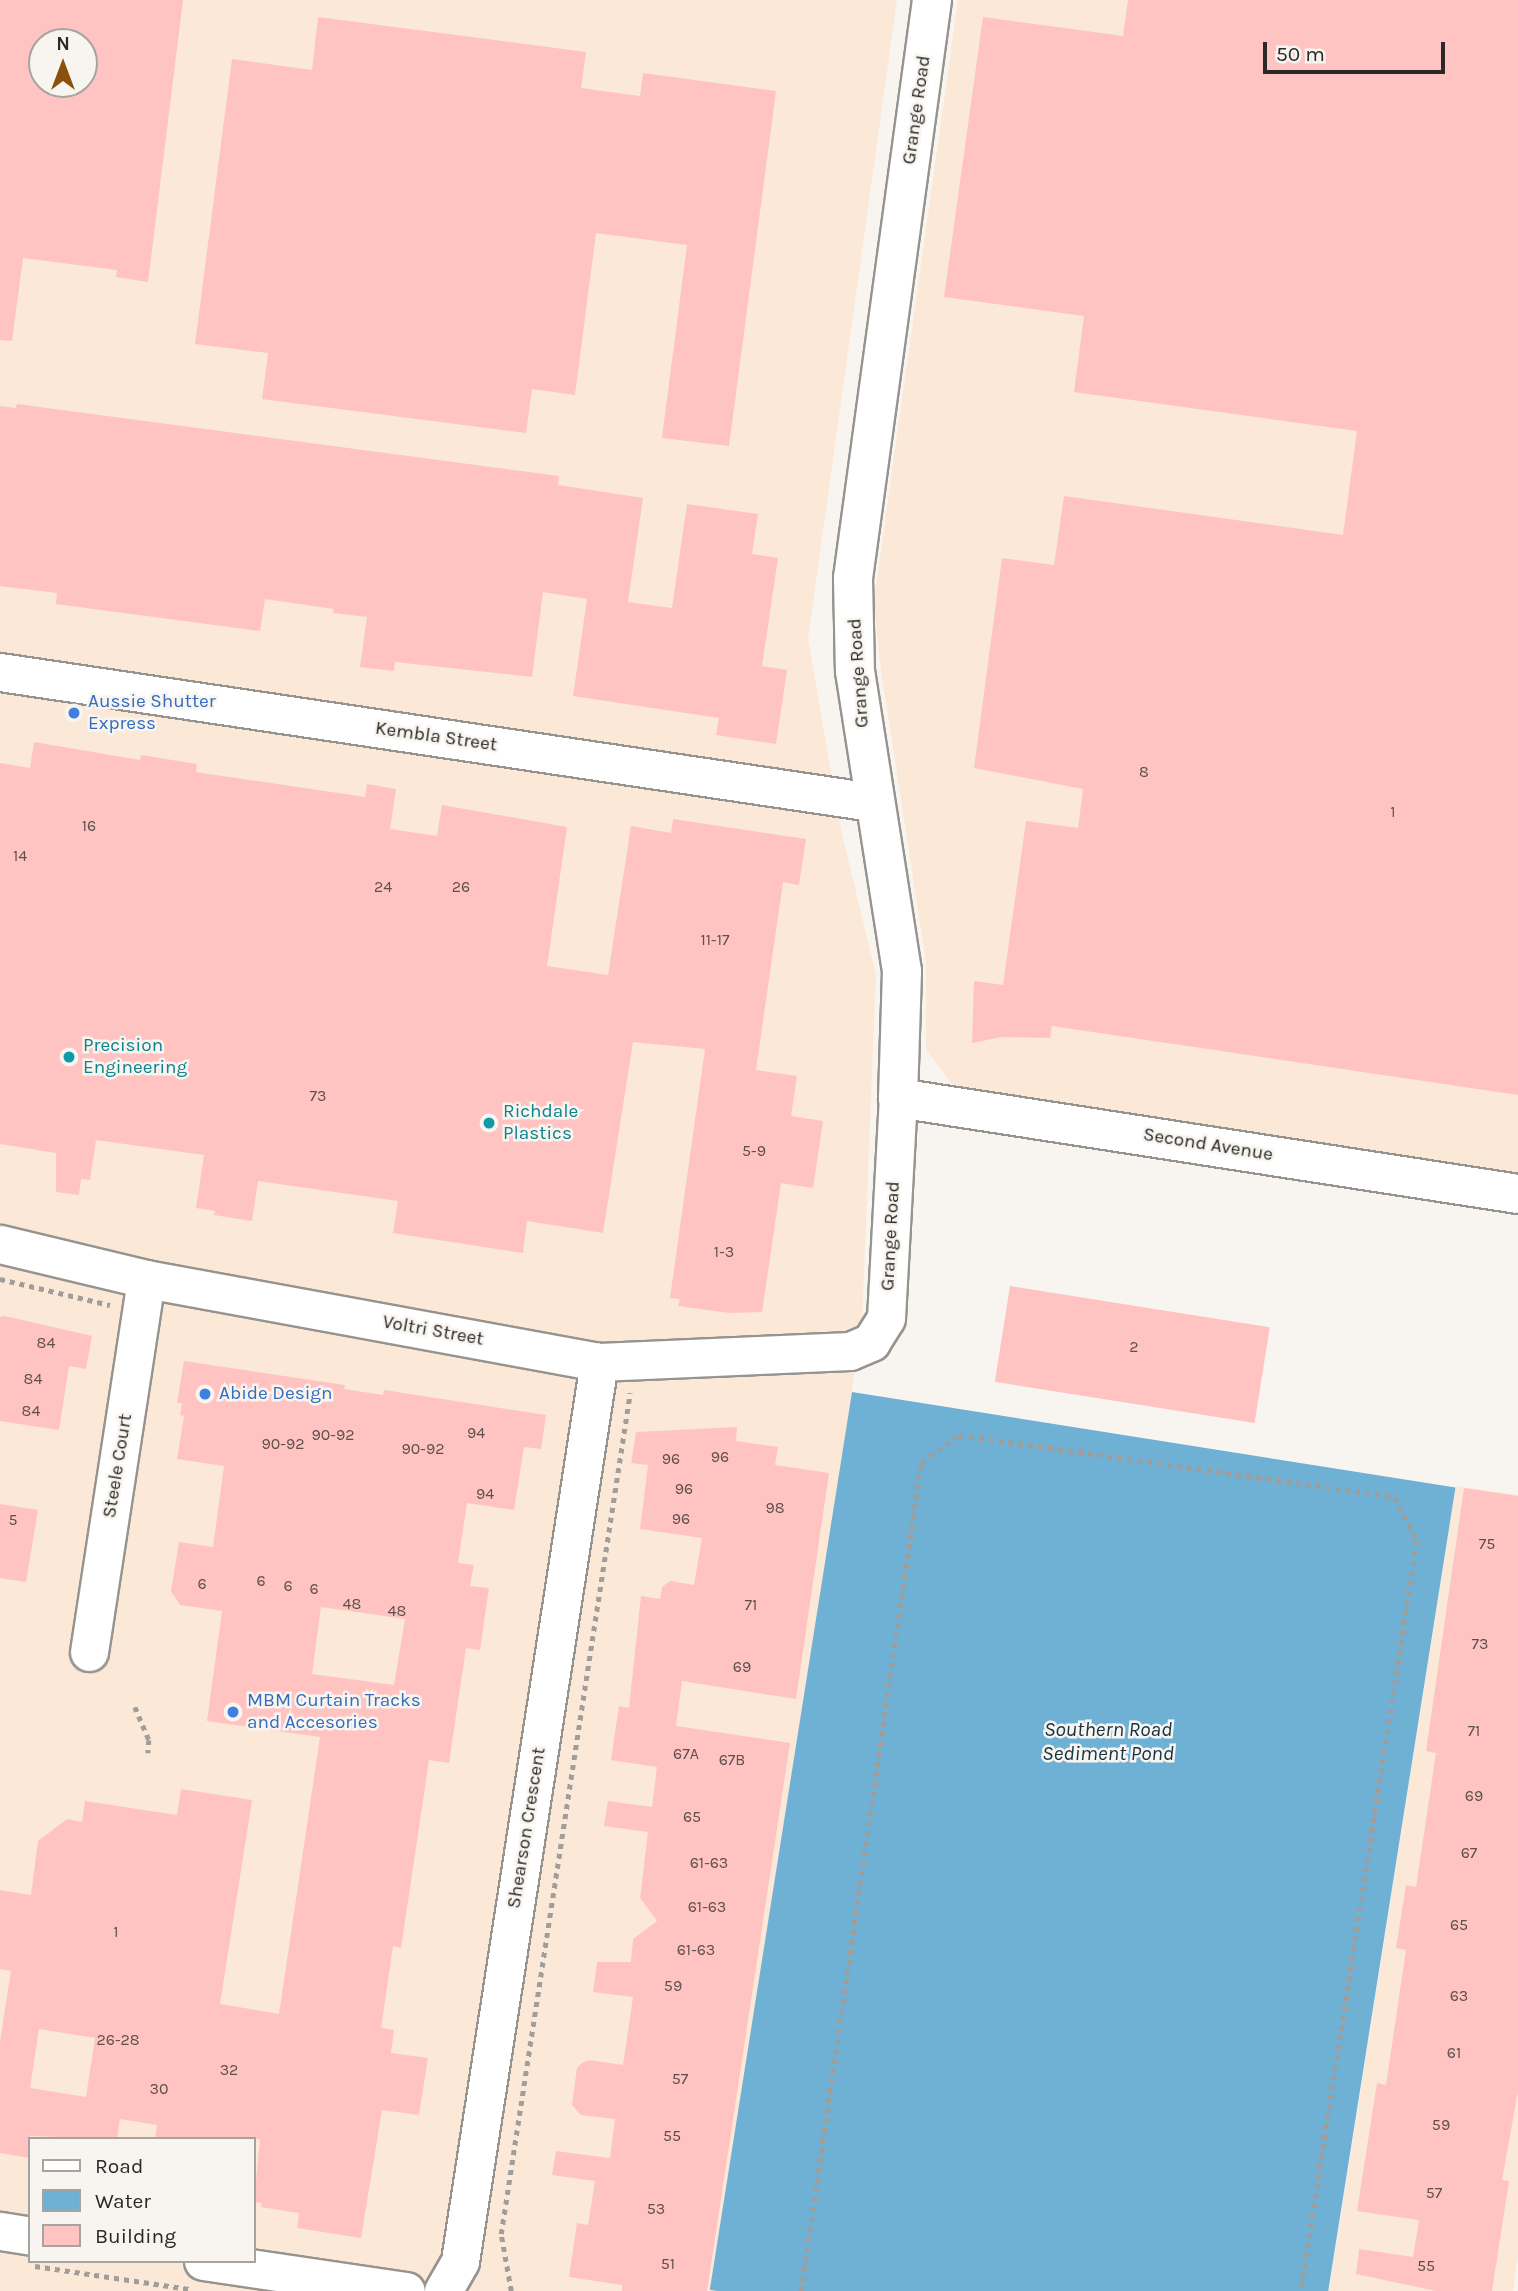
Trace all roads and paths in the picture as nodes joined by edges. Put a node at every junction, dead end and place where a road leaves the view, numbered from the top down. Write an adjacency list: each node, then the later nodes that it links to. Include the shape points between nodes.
1 (932, 0): 3 (main road, Grange Road, via 853,578 855,671)
2 (0, 672): 3 (street, Kembla Street)
3 (872, 802): 4 (main road, Grange Road, via 902,971)
4 (898, 1098): 5 (main road, Second Avenue); 10 (street, Grange Road, via 886,1318)
5 (1518, 1194)
6 (0, 1244): 8 (street, Voltri Street)
7 (0, 1279): 9 (path)
8 (146, 1279): 11 (street, Voltri Street); 13 (street, Steele Court)
9 (110, 1306)
10 (871, 1342): 11 (street, Voltri Street, via 850,1351)
11 (599, 1362): 22 (street, Shearson Crescent, via 460,2261)
12 (630, 1393): 23 (path, via 501,2234)
13 (89, 1653)
14 (135, 1707): 15 (path, via 149,1740)
15 (148, 1753)
16 (0, 2231): 17 (street)
17 (28, 2250)
18 (83, 2263): 20 (path)
19 (217, 2263): 21 (street)
20 (202, 2291)
21 (406, 2291)
22 (443, 2291)
23 (511, 2291)
24 (801, 2291): 25 (path, via 921,1462 959,1435 1395,1497 1417,1541)
25 (1301, 2291)

